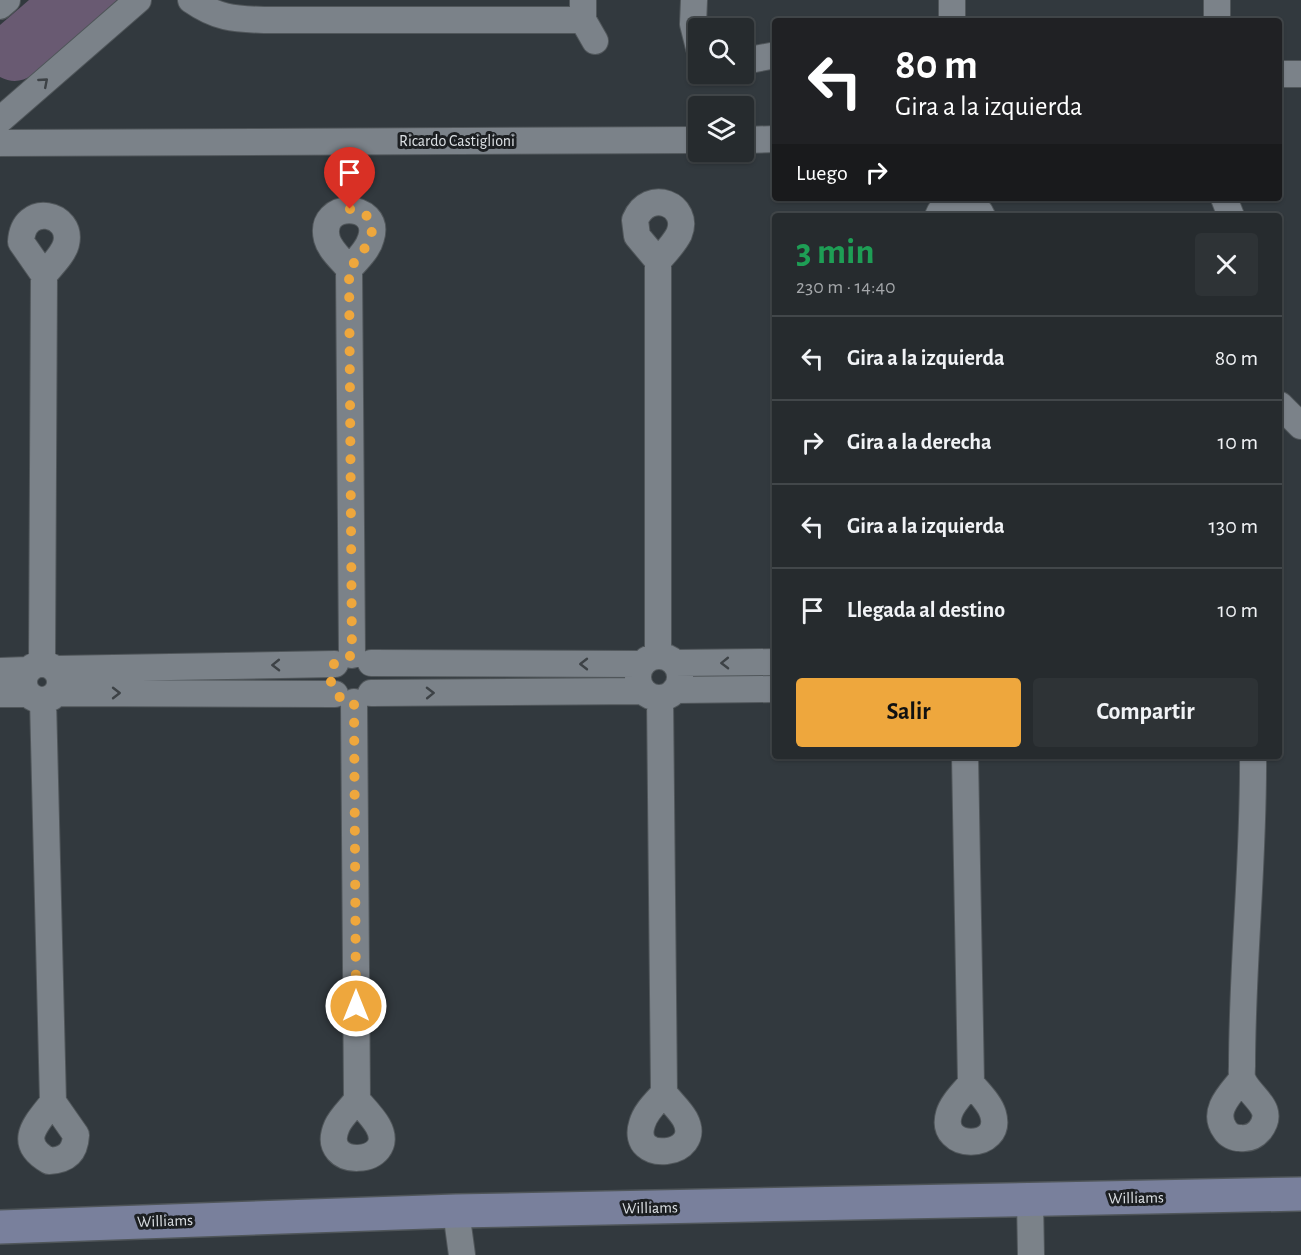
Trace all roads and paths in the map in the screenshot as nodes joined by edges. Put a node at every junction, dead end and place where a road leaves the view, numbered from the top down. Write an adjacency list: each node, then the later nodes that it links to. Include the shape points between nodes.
1 (7, 0): 8 (street)
2 (138, 0): 18 (street, one-way to 2)
3 (191, 0): 11 (street, via 222,17)
4 (235, 0): 11 (street)
5 (324, 0): 12 (street)
6 (952, 0): 9 (street)
7 (1217, 0): 10 (street)
8 (0, 6)
9 (952, 18)
10 (1217, 18)
11 (264, 20): 12 (street)
12 (308, 20): 13 (street)
13 (587, 20)
14 (772, 56): 15 (street)
15 (754, 59)
16 (1282, 74): 17 (street)
17 (1301, 74)
18 (0, 120)
19 (688, 140): 22 (street, Ricardo Castiglioni)
20 (754, 140): 21 (street)
21 (772, 140)
22 (0, 143)
23 (955, 201): 25 (street, via 946,204)
24 (966, 201): 26 (street)
25 (940, 213)
26 (980, 213)
27 (658, 261): 34 (street)
28 (349, 269): 33 (street)
29 (44, 275): 37 (street)
30 (1282, 407): 32 (street)
31 (1282, 427): 32 (street)
32 (1301, 427)
33 (352, 661): 34 (street, one-way to 33); 37 (street, one-way to 37); 41 (street, via 330,679); 41 (street, via 376,678)
34 (658, 661): 35 (street, one-way to 34); 39 (street, via 638,678); 39 (street, via 680,676)
35 (772, 662)
36 (0, 671): 37 (street)
37 (42, 682): 40 (street); 41 (street, one-way to 41); 48 (street)
38 (772, 689): 39 (street)
39 (659, 693): 41 (street, one-way to 39); 46 (street)
40 (0, 694)
41 (354, 696): 47 (street)
42 (965, 759): 45 (street)
43 (1253, 759): 44 (street, via 1253,823 1242,985)
44 (1242, 1079)
45 (971, 1083)
46 (664, 1093)
47 (357, 1100)
48 (53, 1102)
49 (1301, 1194): 50 (street, Williams)
50 (1030, 1201): 51 (street, Williams); 54 (street)
51 (456, 1211): 52 (street, Williams); 53 (street)
52 (0, 1227)
53 (462, 1255)
54 (1031, 1255)

